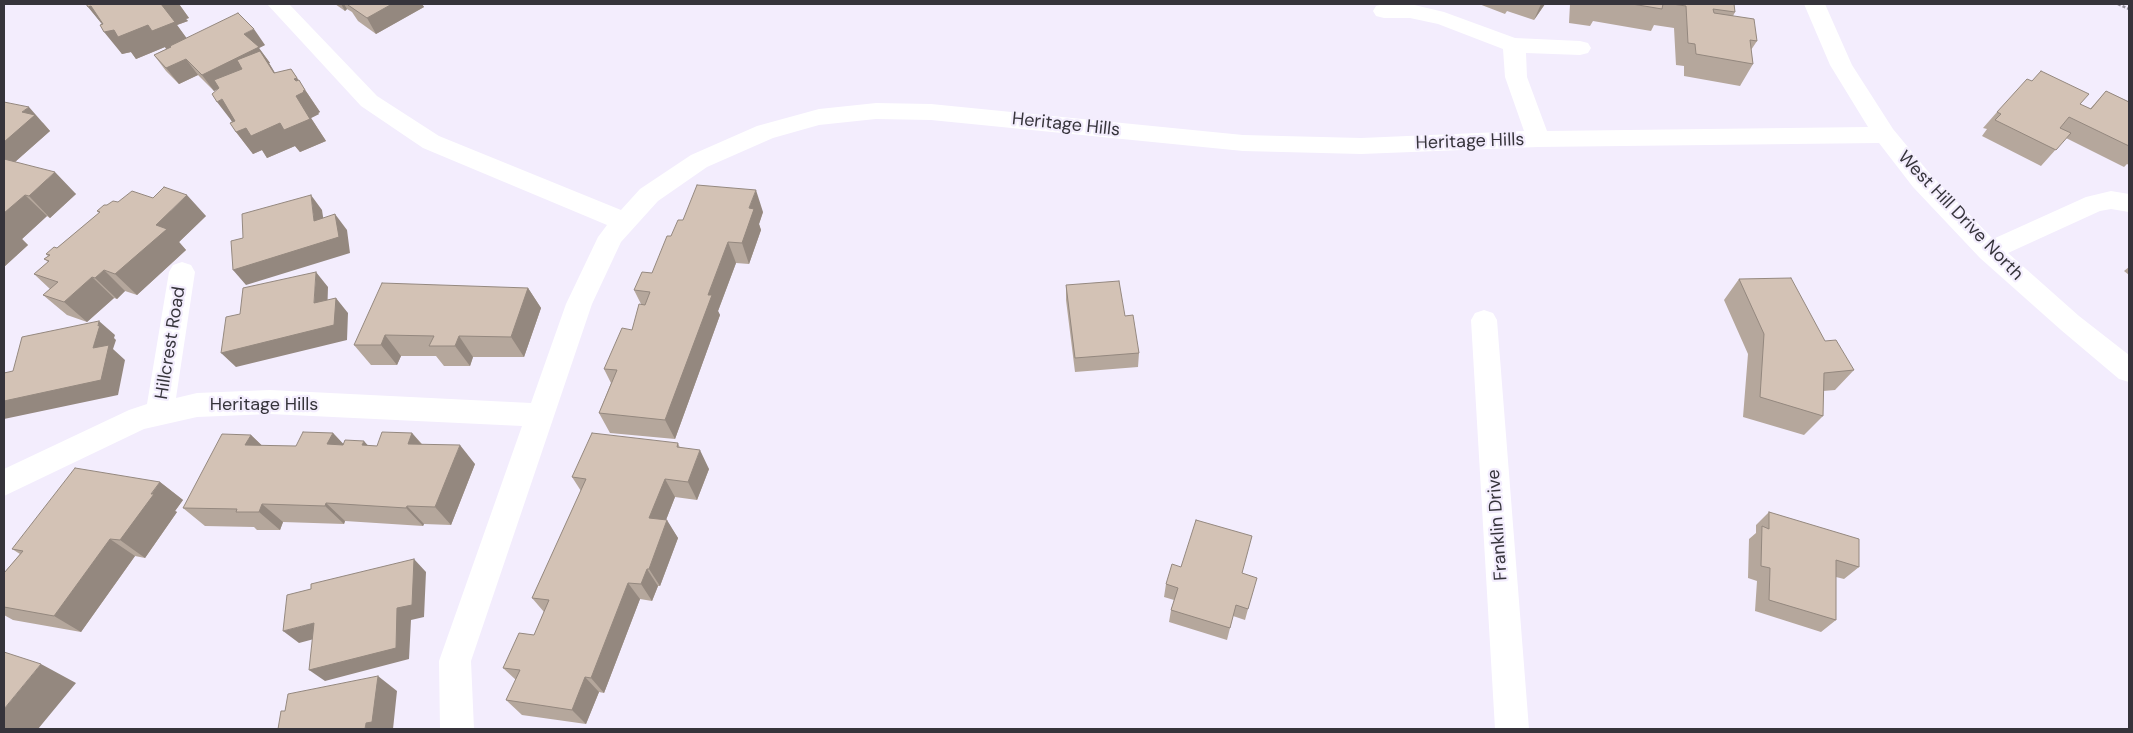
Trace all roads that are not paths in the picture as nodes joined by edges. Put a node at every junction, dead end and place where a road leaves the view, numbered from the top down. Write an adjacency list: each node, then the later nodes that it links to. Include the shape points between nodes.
1 (277, 4): 9 (street, via 370,101 431,142)
2 (1816, 4): 6 (street, West Hill Drive North, via 1841,65)
3 (1384, 11): 4 (street, via 1410,11 1444,19)
4 (1513, 45): 5 (street); 7 (street, Heritage Hills, via 1516,77)
5 (1580, 48)
6 (1885, 135): 7 (street, Heritage Hills); 10 (street, West Hill Drive North, via 1922,181)
7 (1538, 139): 9 (street, Heritage Hills, via 1361,146 1243,143 932,112 876,111 819,118 757,136 700,162 649,195)
8 (2129, 203): 10 (street, via 2111,200 2095,203)
9 (625, 222): 15 (street, Heritage Hills, via 611,236 579,304)
10 (1989, 251): 13 (street, West Hill Drive North)
11 (182, 272): 14 (street, Hillcrest Road)
12 (1484, 320): 18 (street, Franklin Drive)
13 (2129, 371)
14 (160, 413): 15 (street, Heritage Hills, via 197,404 270,402); 16 (street, Heritage Hills, via 139,418)
15 (540, 415): 17 (street, Heritage Hills, via 455,661)
16 (4, 483)
17 (457, 729)
18 (1512, 729)

